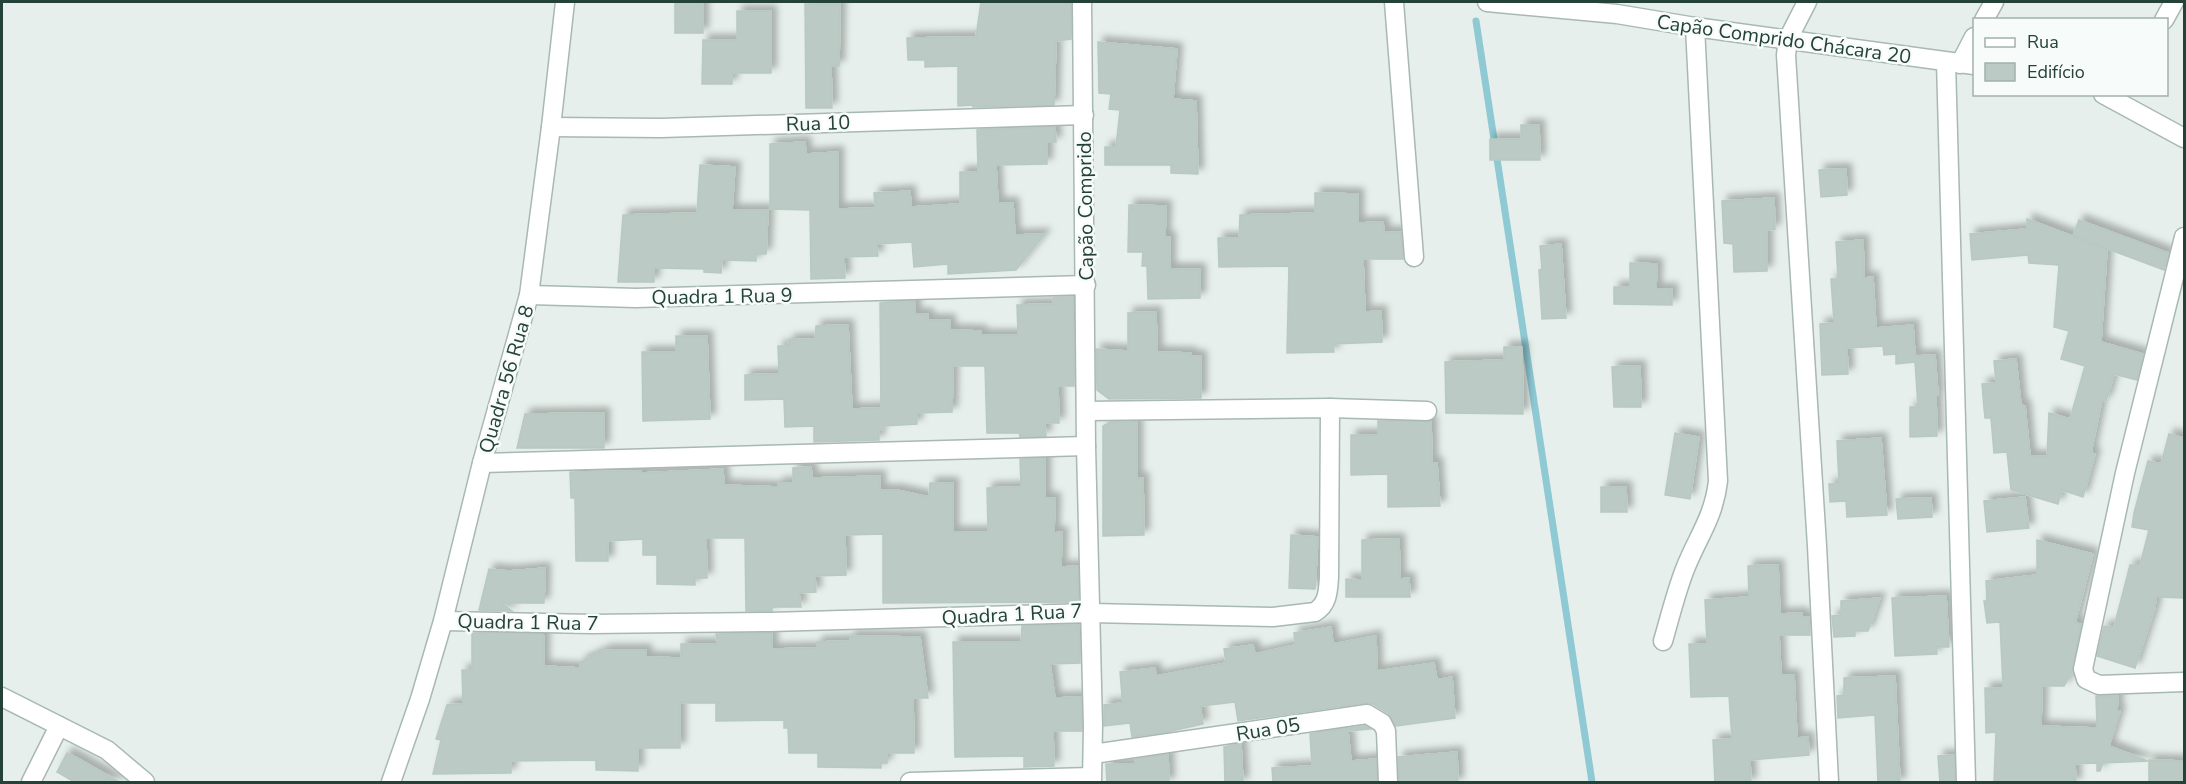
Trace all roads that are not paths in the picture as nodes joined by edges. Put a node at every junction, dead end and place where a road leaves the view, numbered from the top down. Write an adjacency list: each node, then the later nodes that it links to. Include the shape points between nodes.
1 (565, 2): 17 (street)
2 (1082, 2): 16 (street, Capão Comprido)
3 (1394, 2): 20 (street)
4 (1487, 2): 8 (street, Capão Comprido Chácara 20)
5 (1807, 2): 12 (street)
6 (1994, 2): 9 (street)
7 (2174, 2): 10 (street)
8 (1620, 8): 11 (street, Capão Comprido Chácara 20)
9 (1985, 18)
10 (2165, 18)
11 (1695, 27): 12 (street, Capão Comprido Chácara 20); 30 (street, via 1718,481 1708,523 1686,567)
12 (1788, 39): 14 (street, Capão Comprido Chácara 20); 41 (street)
13 (1973, 39): 14 (street)
14 (1960, 64): 42 (street)
15 (2123, 99): 18 (street)
16 (1084, 115): 17 (street, Rua 10, via 661,128); 21 (street, Capão Comprido)
17 (551, 127): 22 (street)
18 (2184, 138)
19 (2184, 237): 31 (street, via 2083,669 2086,679 2098,685)
20 (1414, 257)
21 (1086, 285): 22 (street, Quadra 1 Rua 9, via 647,297); 24 (street, Capão Comprido)
22 (529, 295): 27 (street, Quadra 56 Rua 8)
23 (1330, 408): 24 (street); 25 (street); 28 (street, via 1329,577 1327,596 1320,609 1298,616 1273,617)
24 (1087, 411): 26 (street, Capão Comprido)
25 (1427, 411)
26 (1086, 446): 27 (street); 28 (street, Quadra 1 Rua 7)
27 (482, 464): 29 (street, Quadra 56 Rua 8)
28 (1091, 613): 29 (street, Quadra 1 Rua 7, via 591,624); 34 (street)
29 (443, 621): 38 (street, Quadra 1 Rua 7)
30 (1664, 641)
31 (2184, 681)
32 (2, 697): 33 (street)
33 (59, 726): 36 (street); 37 (street, via 107,750)
34 (1092, 754): 35 (street); 40 (street, Rua 05, via 1366,714 1382,723 1386,731)
35 (1091, 780): 39 (street)
36 (31, 783)
37 (145, 783)
38 (391, 783)
39 (910, 783)
40 (1388, 783)
41 (1828, 783)
42 (1966, 783)

